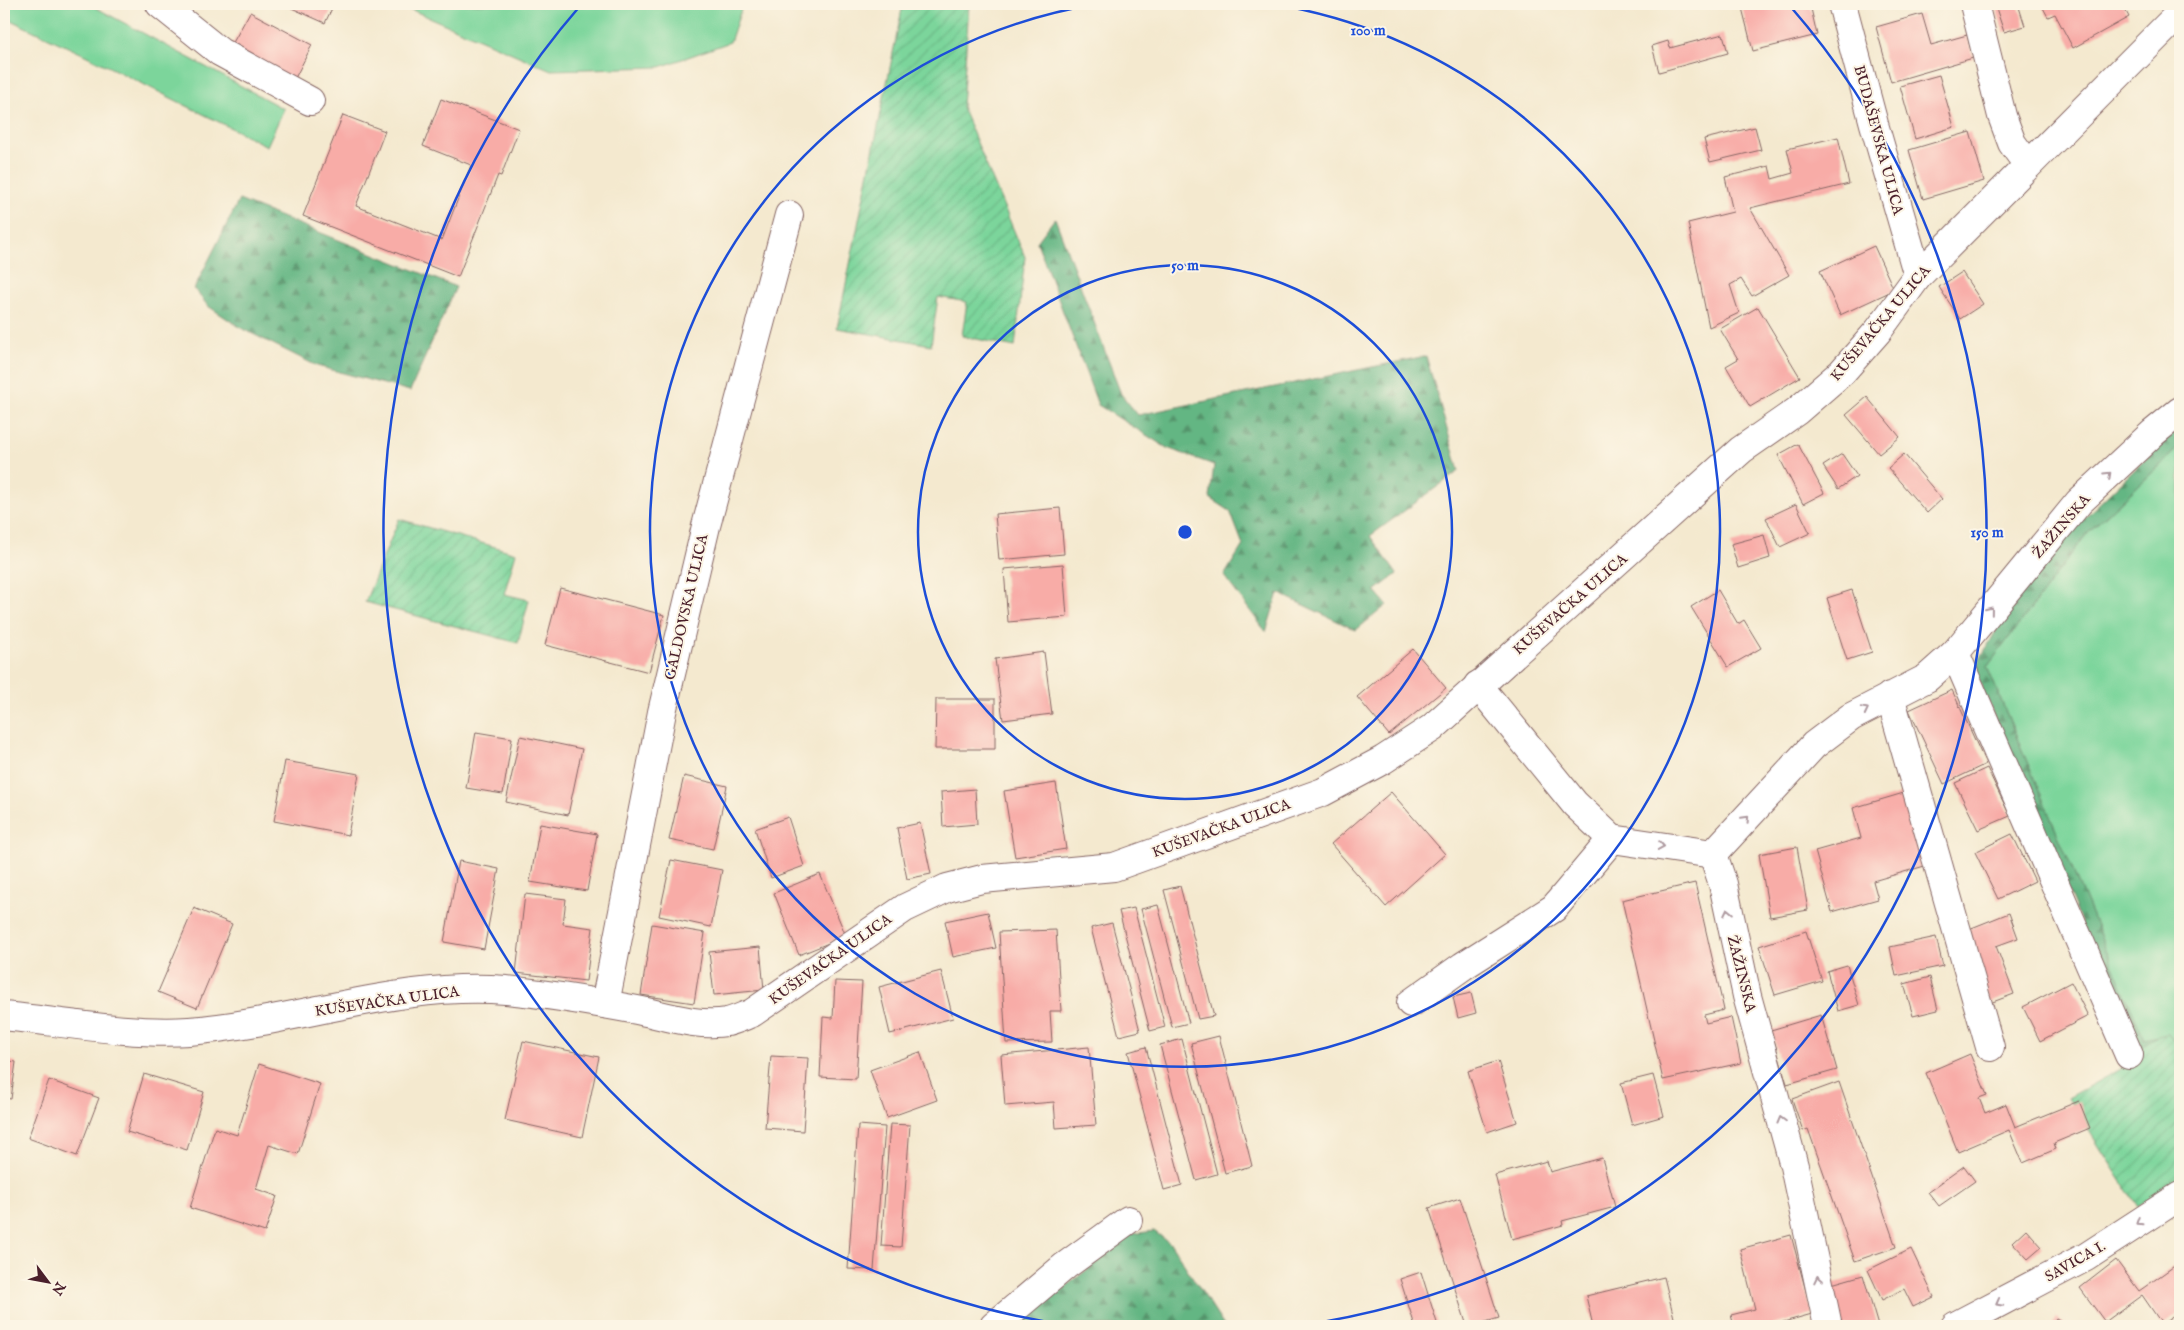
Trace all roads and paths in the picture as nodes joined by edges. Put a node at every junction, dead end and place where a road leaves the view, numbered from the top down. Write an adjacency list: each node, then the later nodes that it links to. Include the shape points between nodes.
1 (160, 4): 6 (street, via 220,52)
2 (1842, 4): 9 (street, BUDAŠEVSKA ULICA)
3 (1974, 4): 7 (street, via 2002,116 2012,143)
4 (2176, 4): 5 (street, KUŠEVAČKA ULICA)
5 (2180, 12): 7 (street, KUŠEVAČKA ULICA)
6 (310, 101)
7 (2028, 164): 9 (street, KUŠEVAČKA ULICA)
8 (789, 215): 17 (street, GALDOVSKA ULICA, via 706,526 664,703)
9 (1918, 276): 12 (street, KUŠEVAČKA ULICA, via 1878,331 1842,372 1797,411 1741,450)
10 (2180, 411): 11 (street, ŽAŽINSKA, one-way to 10, via 2079,502)
11 (1955, 653): 13 (street, ŽAŽINSKA, via 1927,678); 20 (street)
12 (1478, 685): 14 (street, via 1575,804); 17 (street, KUŠEVAČKA ULICA, via 1432,728 1383,760 1323,792 1114,867 982,879 947,888 905,908 752,1013 728,1022 702,1023)
13 (1890, 696): 15 (street, ŽAŽINSKA, one-way to 13, via 1814,745 1851,717); 19 (street)
14 (1612, 839): 15 (street, one-way to 15); 16 (street, via 1554,908)
15 (1713, 854): 25 (street, ŽAŽINSKA, one-way to 15, via 1794,1166 1747,996 1723,884)
16 (1411, 1003)
17 (605, 1004): 18 (street, KUŠEVAČKA ULICA, via 505,990 460,990 415,994 189,1031)
18 (4, 1016)
19 (1990, 1047)
20 (2129, 1055)
21 (2180, 1196): 23 (street, SAVICA I., one-way to 23, via 2086,1257)
22 (1128, 1220): 24 (street, via 1065,1266)
23 (1966, 1324)
24 (994, 1326)
25 (1828, 1326)

